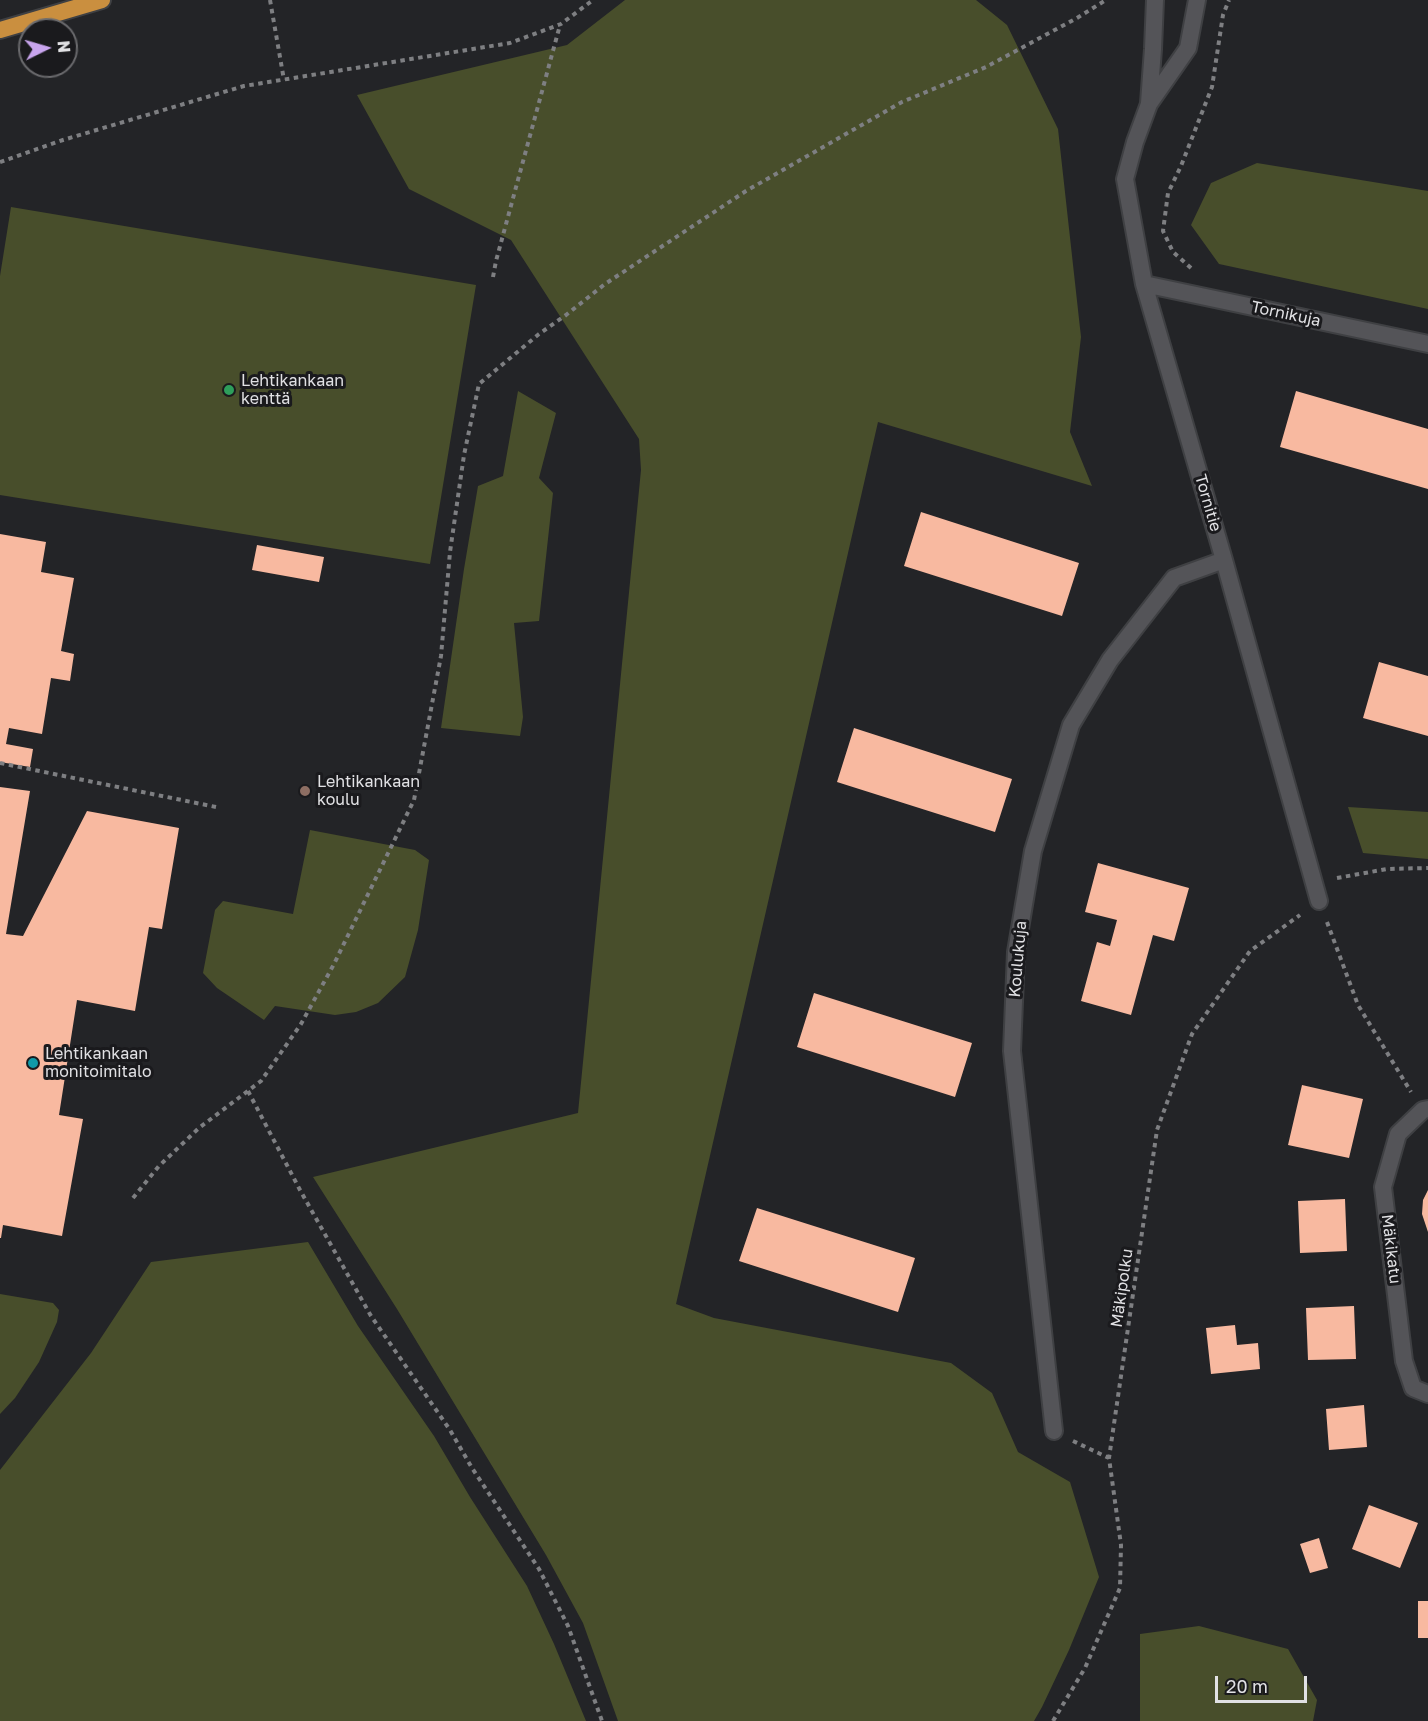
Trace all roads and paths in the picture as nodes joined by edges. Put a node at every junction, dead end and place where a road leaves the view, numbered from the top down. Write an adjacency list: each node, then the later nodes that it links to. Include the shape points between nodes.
1 (102, 0): 9 (highway)
2 (270, 0): 10 (path)
3 (593, 0): 8 (path)
4 (1106, 0): 23 (path, via 986,67 902,102 746,191 605,284 479,384 451,541 441,656 414,800 301,1024 261,1081)
5 (1155, 0): 11 (street, Tornitie)
6 (1197, 0): 11 (street, Tornitie, via 1188,48)
7 (1229, 0): 15 (path, via 1223,15 1212,87 1168,193 1163,231 1173,252 1197,273)
8 (561, 24): 10 (path, via 510,43); 13 (path)
9 (0, 30)
10 (284, 80): 12 (path, via 244,86)
11 (1149, 104): 14 (street, Tornitie, via 1125,179)
12 (0, 162)
13 (493, 277)
14 (1144, 284): 15 (street, Tornikuja); 17 (street, Tornitie)
15 (1191, 294): 16 (street, Tornikuja)
16 (1428, 344)
17 (1224, 560): 21 (street, Tornitie); 27 (street, Koulukuja, via 1174,578 1110,660 1071,725 1033,851 1016,952 1012,1052)
18 (0, 763): 19 (path)
19 (216, 807)
20 (1428, 868): 21 (path, via 1387,869)
21 (1314, 882): 22 (street, Tornitie)
22 (1319, 901): 24 (path, via 1358,1005); 28 (path, Mäkipolku, via 1251,951 1192,1034 1157,1130)
23 (248, 1091): 25 (path, via 199,1128 159,1166); 29 (path, via 371,1316 450,1430 538,1569 568,1626)
24 (1425, 1110): 26 (street, Mäkikatu, via 1398,1134 1383,1187 1404,1361 1413,1388)
25 (133, 1198)
26 (1428, 1394)
27 (1053, 1431): 28 (path)
28 (1109, 1458): 30 (path, Mäkipolku, via 1121,1545 1120,1588 1085,1668)
29 (602, 1721)
30 (1053, 1721)

